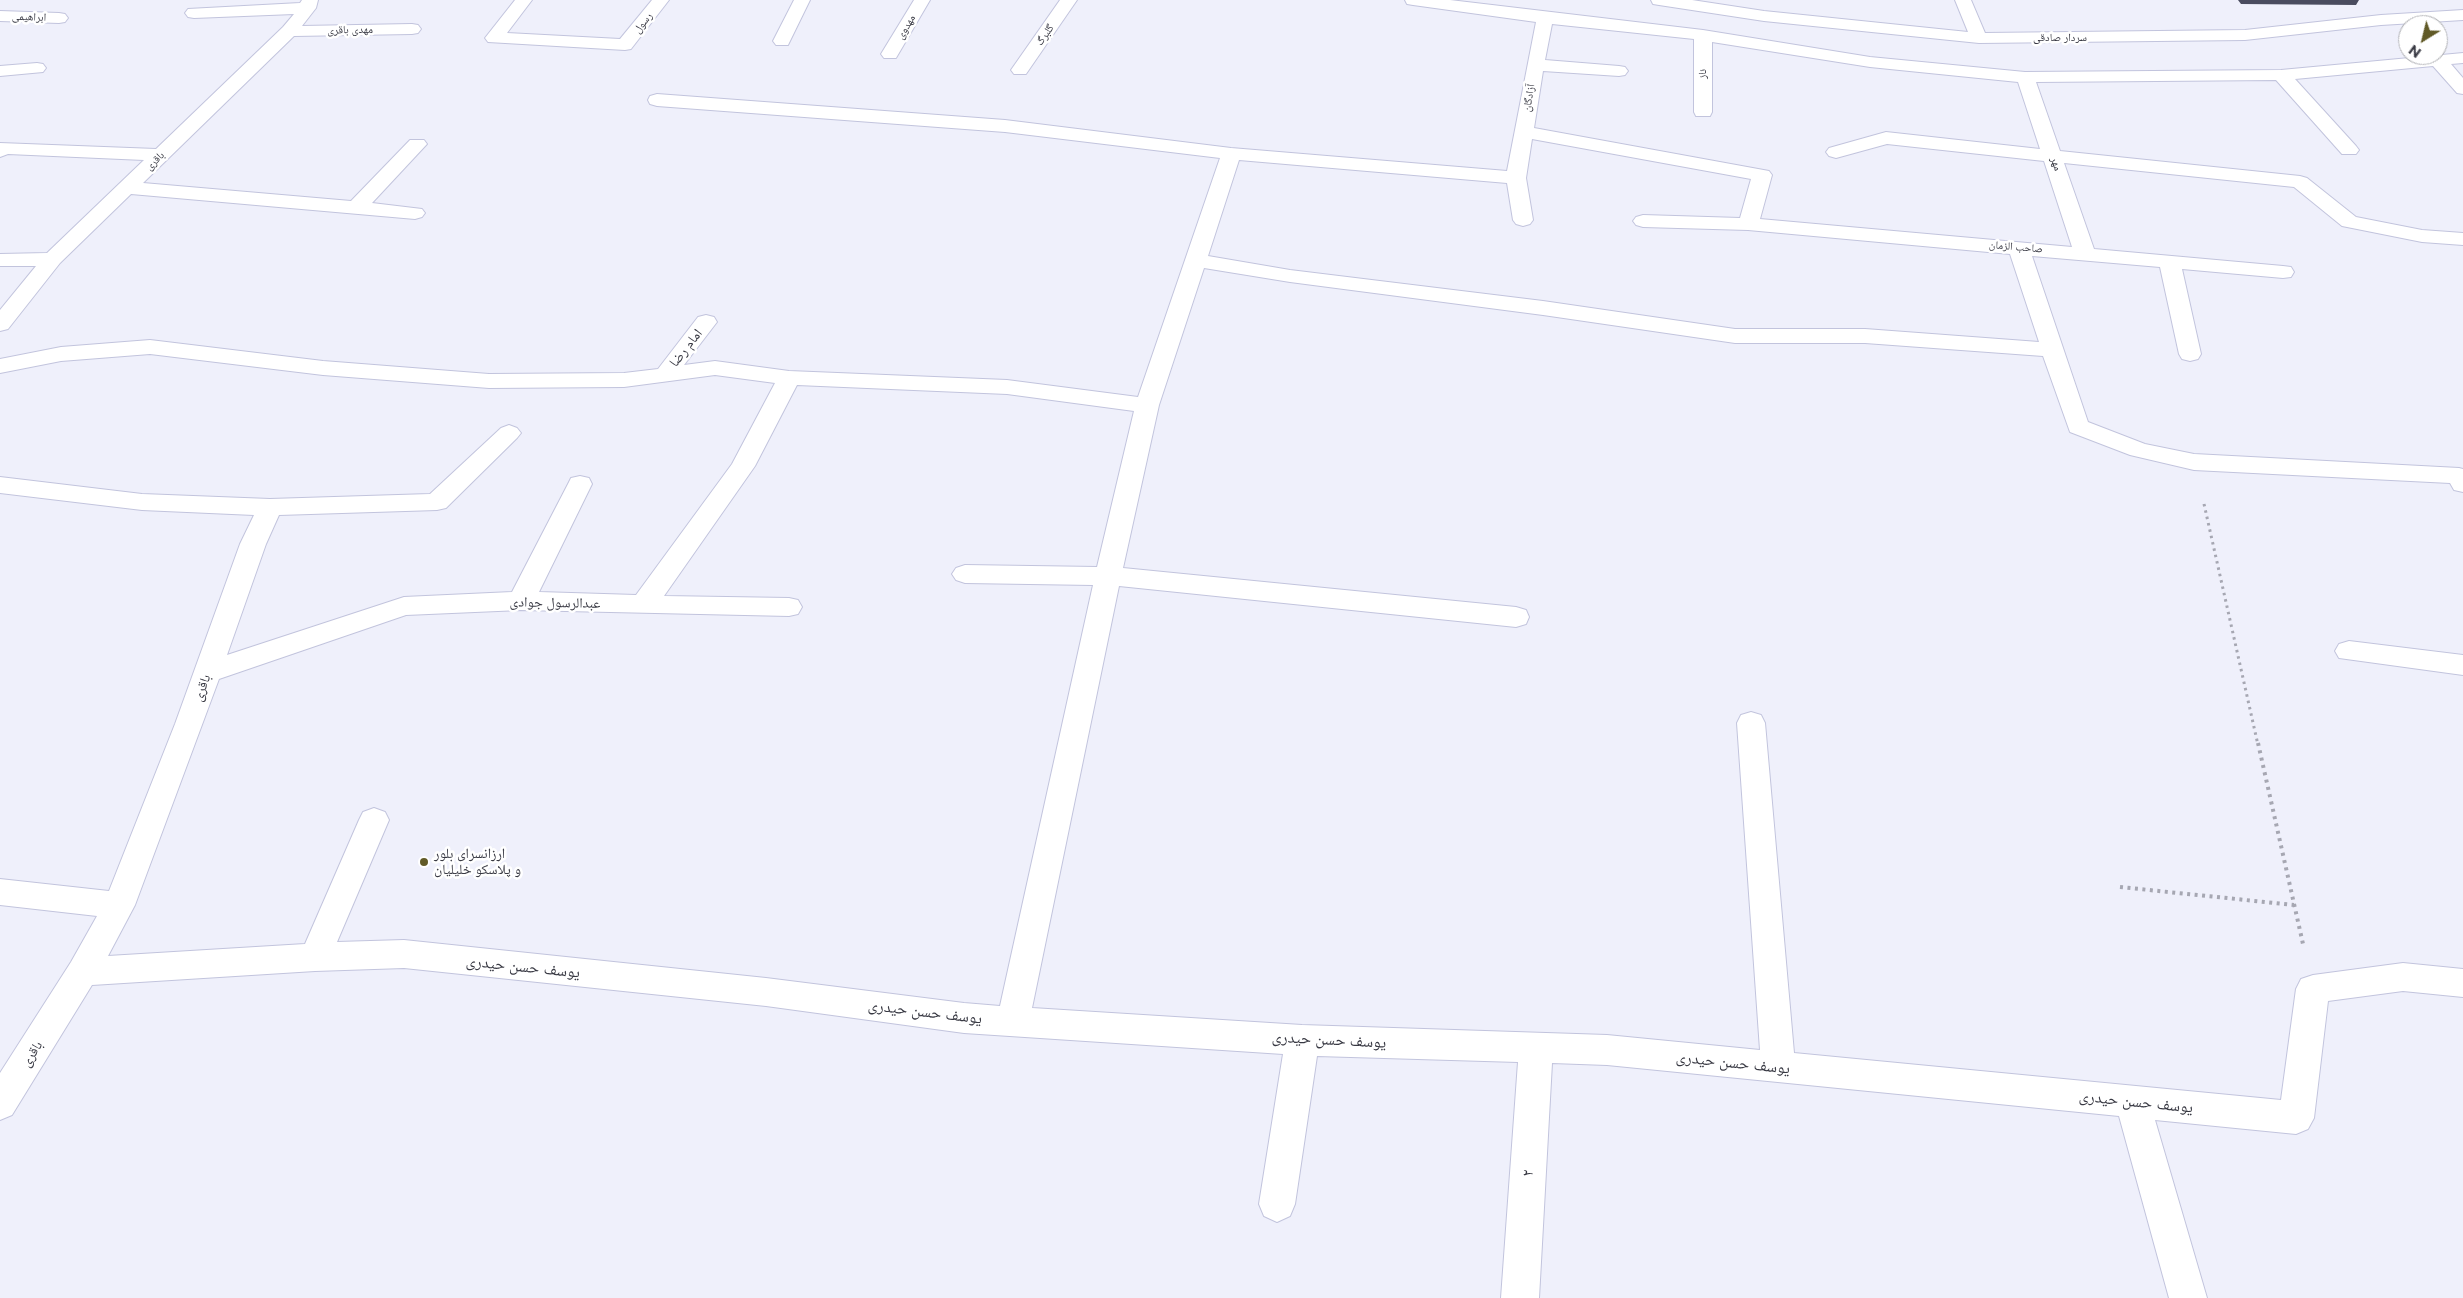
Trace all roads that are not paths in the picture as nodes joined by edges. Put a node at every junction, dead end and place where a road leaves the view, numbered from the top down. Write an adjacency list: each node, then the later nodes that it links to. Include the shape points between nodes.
1 (524, 0): 2 (street, رسول, via 494,38 625,45)
2 (661, 0)
3 (802, 0): 21 (street)
4 (922, 0): 22 (street, مهدوی)
5 (1069, 0): 29 (street, گلبرگ)
6 (1413, 0): 9 (street)
7 (1659, 0): 11 (street, سردار صادقی)
8 (1963, 0): 20 (street)
9 (1436, 1): 16 (street)
10 (309, 4): 12 (street); 18 (street, باقری)
11 (1762, 8): 20 (street, سردار صادقی)
12 (194, 13)
13 (2463, 15): 20 (street, سردار صادقی, via 2245,34)
14 (0, 16): 15 (street, ابراهیمی)
15 (59, 18)
16 (1545, 18): 19 (street); 26 (street, آزادگان)
17 (412, 29): 18 (street, مهدی باقری)
18 (289, 31): 43 (street, باقری)
19 (1703, 35): 33 (street, via 1870,62); 36 (street, ناز)
20 (1979, 38)
21 (782, 41)
22 (890, 54)
23 (2463, 58): 24 (street)
24 (2448, 59)
25 (2398, 63): 32 (street)
26 (1535, 65): 31 (street); 37 (street, آزادگان)
27 (2441, 65): 34 (street)
28 (37, 68): 30 (street)
29 (1020, 70)
30 (0, 71)
31 (1619, 71)
32 (2281, 75): 33 (street); 39 (street)
33 (2025, 77): 44 (street, مهر)
34 (2463, 89)
35 (657, 100): 42 (street, via 1005,126)
36 (1703, 112)
37 (1524, 132): 45 (street, آزادگان); 51 (street, via 1762,175)
38 (418, 144): 47 (street)
39 (2349, 150)
40 (0, 151): 43 (street, via 4,148)
41 (1836, 152): 44 (street, via 1886,138)
42 (1231, 154): 45 (street); 57 (street)
43 (161, 155): 46 (street, باقری)
44 (2053, 155): 52 (street, via 2300,182 2349,222 2422,236); 54 (street, مهر)
45 (1516, 178): 49 (street, آزادگان)
46 (127, 188): 47 (street); 55 (street, باقری)
47 (356, 208): 48 (street)
48 (415, 213)
49 (1523, 220)
50 (1643, 221): 51 (street, صاحب الزمان)
51 (1748, 224): 53 (street, صاحب الزمان)
52 (2463, 239)
53 (2019, 248): 54 (street, صاحب الزمان); 62 (street)
54 (2085, 253): 58 (street, صاحب الزمان)
55 (52, 259): 56 (street); 61 (street, باقری)
56 (0, 260)
57 (1196, 260): 62 (street, via 1290,276 1735,336 1865,336); 67 (street)
58 (2169, 261): 59 (street, صاحب الزمان); 63 (street)
59 (2283, 272)
60 (706, 322): 65 (street, امام رضا)
61 (0, 324)
62 (2052, 350): 70 (street, via 2078,427 2140,450 2194,462 2459,476)
63 (2190, 354)
64 (0, 366): 65 (street, via 61,354 150,347 323,368 489,381 624,380)
65 (665, 375): 66 (street, via 716,368)
66 (788, 378): 67 (street, via 1007,387); 76 (street, via 743,466)
67 (1147, 405): 74 (street)
68 (509, 433): 72 (street, via 437,502)
69 (580, 484): 75 (street)
70 (2463, 484)
71 (0, 485): 72 (street, via 142,502)
72 (270, 507): 81 (street, باقری, via 253,544)
73 (966, 574): 74 (street)
74 (1109, 576): 78 (street); 89 (street)
75 (521, 601): 76 (street, عبدالرسول جوادی); 81 (street, عبدالرسول جوادی, via 404,606)
76 (643, 605): 77 (street, عبدالرسول جوادی)
77 (789, 608)
78 (1516, 617)
79 (2350, 650): 80 (street)
80 (2463, 665)
81 (208, 672): 85 (street, باقری)
82 (1751, 723): 92 (street)
83 (374, 820): 86 (street)
84 (0, 892): 85 (street)
85 (120, 905): 87 (street, باقری)
86 (315, 957): 87 (street, یوسف حسن حیدری); 89 (street, یوسف حسن حیدری, via 404,954)
87 (83, 972): 94 (street, باقری)
88 (2463, 983): 93 (street, یوسف حسن حیدری, via 2403,977 2314,989 2296,1118)
89 (1013, 1021): 90 (street, یوسف حسن حیدری)
90 (1302, 1040): 91 (street, یوسف حسن حیدری); 95 (street)
91 (1536, 1048): 92 (street, یوسف حسن حیدری, via 1607,1050); 96 (street, ۲)
92 (1778, 1067): 93 (street, یوسف حسن حیدری)
93 (2132, 1102): 97 (street)
94 (0, 1104)
95 (1277, 1204)
96 (1520, 1298)
97 (2188, 1298)

